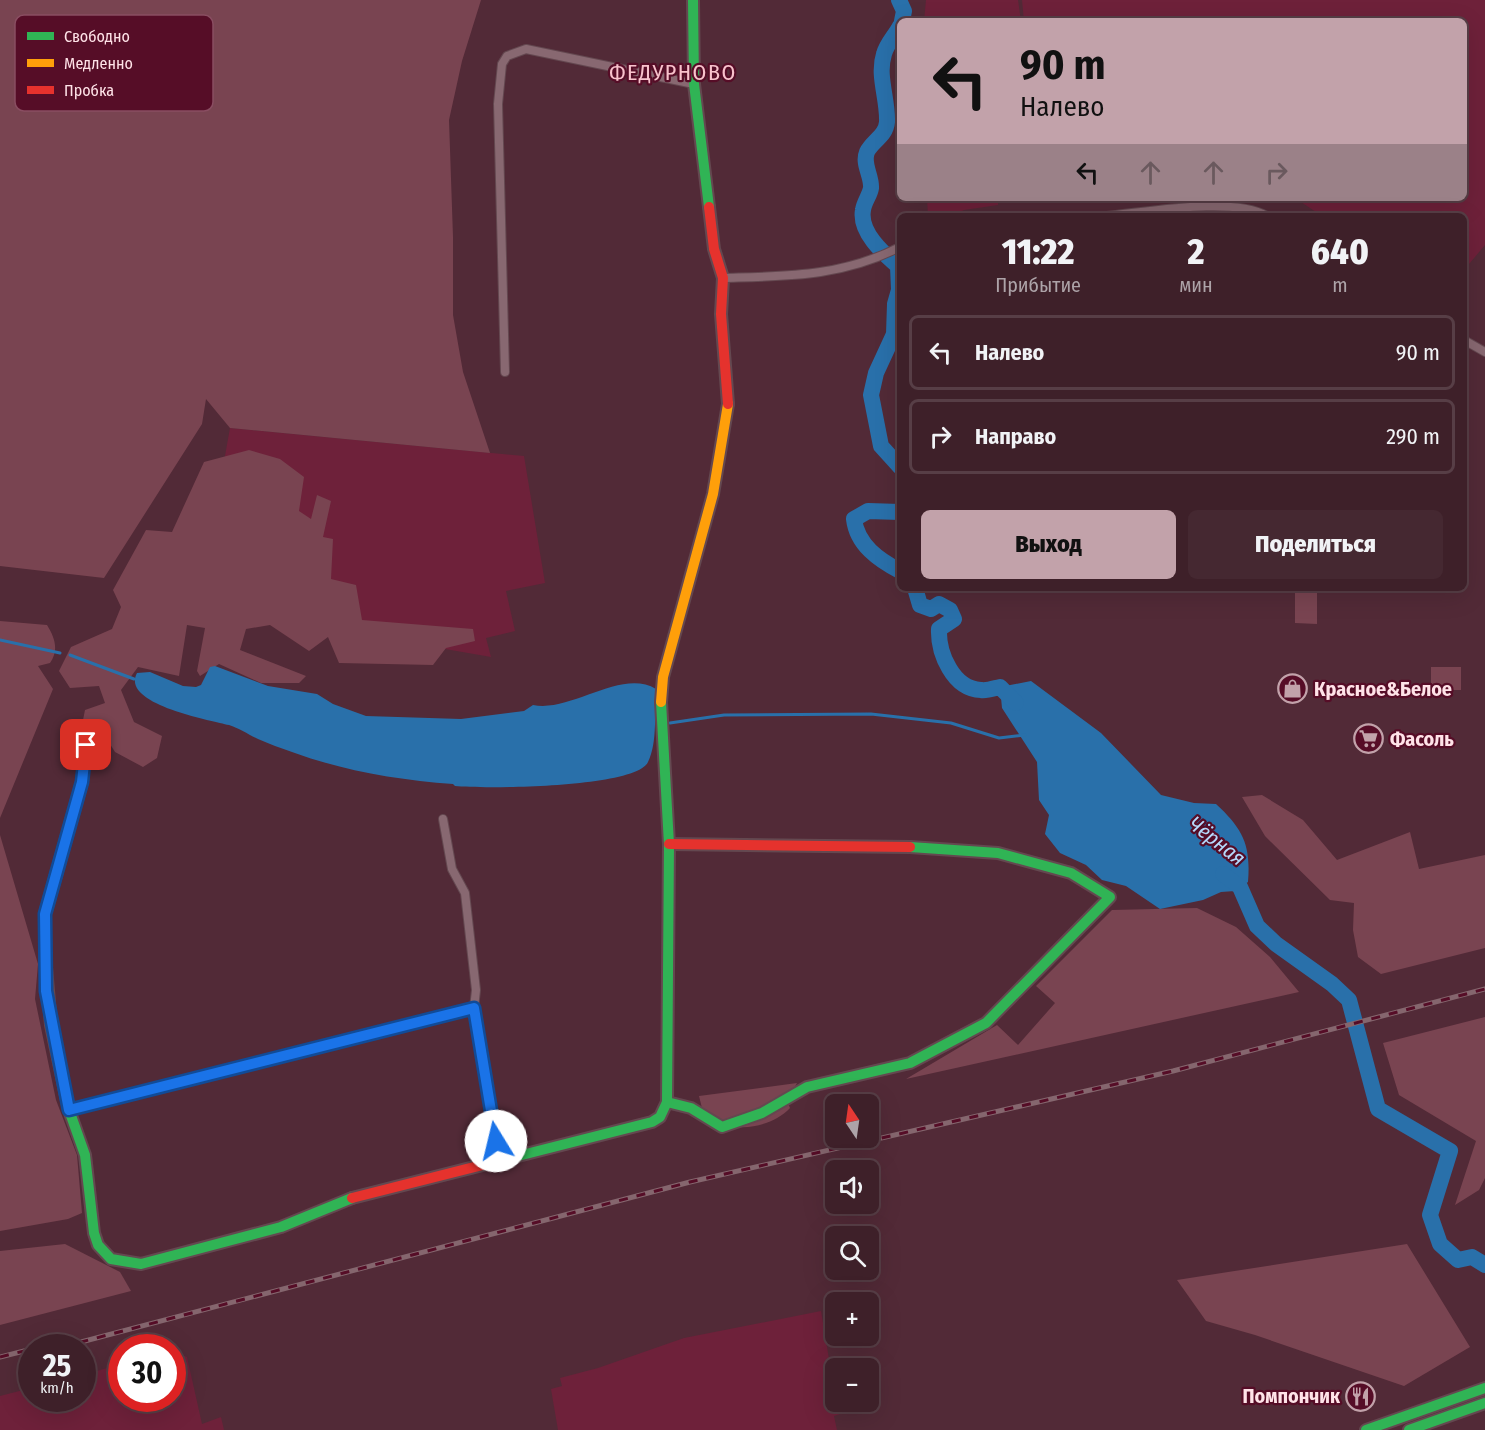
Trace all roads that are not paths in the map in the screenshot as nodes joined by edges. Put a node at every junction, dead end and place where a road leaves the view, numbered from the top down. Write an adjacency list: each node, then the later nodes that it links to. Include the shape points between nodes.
1 (693, 0): 2 (street)
2 (694, 84): 6 (street, via 714,249); 9 (street, via 526,49 507,56 502,64 498,104)
3 (1148, 213): 4 (street, via 1243,206)
4 (1260, 213)
5 (897, 249): 6 (street, via 829,273)
6 (723, 278): 12 (street, via 728,412 713,494 663,677 661,705)
7 (1467, 342): 8 (street)
8 (1485, 352)
9 (505, 372)
10 (86, 745): 15 (street, via 82,782 45,914 46,991)
11 (443, 819): 13 (street, via 452,869 465,893 476,990)
12 (669, 844): 14 (street); 14 (street, via 931,847 998,853 1071,873 1110,897 986,1023 910,1062 807,1087 762,1113 722,1127 691,1108)
13 (474, 1008): 15 (street); 16 (street)
14 (667, 1102): 16 (street, via 660,1117 652,1122)
15 (69, 1110): 16 (street, via 85,1155 98,1245 111,1259 124,1264 183,1255 281,1227 344,1200)
16 (500, 1161)
17 (1485, 1388): 19 (street)
18 (1485, 1403): 20 (street)
19 (1366, 1430)
20 (1409, 1430)

